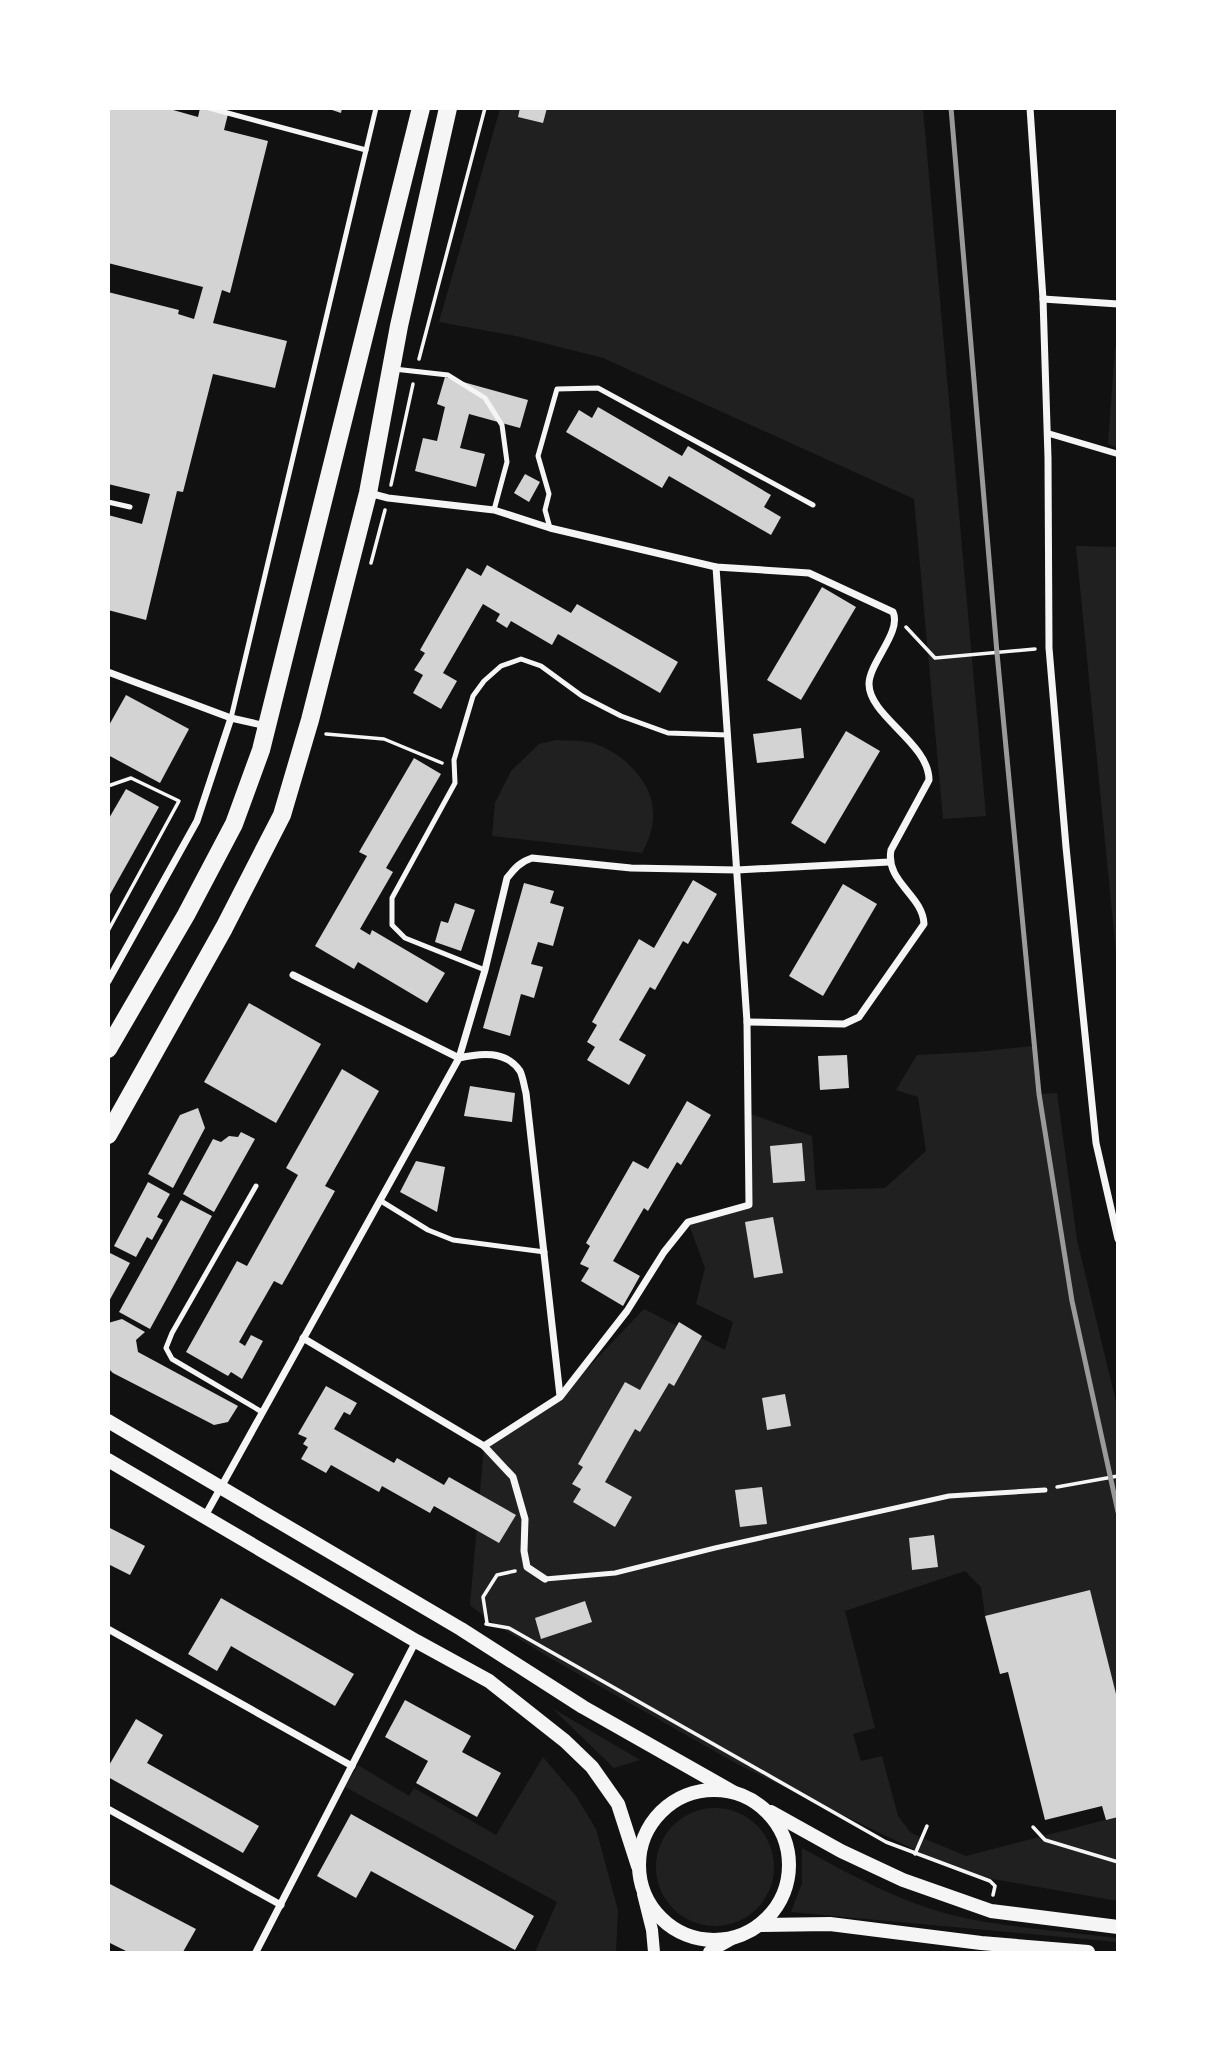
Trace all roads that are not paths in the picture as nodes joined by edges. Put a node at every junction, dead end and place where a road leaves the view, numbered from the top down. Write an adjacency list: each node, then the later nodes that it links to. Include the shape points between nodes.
1 (209, 108): 6 (lane)
2 (376, 108): 6 (lane)
3 (421, 108): 22 (main road)
4 (448, 108): 9 (main road)
5 (1030, 108): 7 (street)
6 (366, 150): 21 (lane)
7 (1043, 299): 8 (street); 10 (street)
8 (1118, 304)
9 (391, 368): 12 (main road); 16 (lane, via 448,375 485,398 502,425 507,462)
10 (1047, 433): 11 (street); 35 (street, via 1049,648 1066,847 1096,1143)
11 (1118, 454)
12 (368, 493): 16 (street); 32 (main road, via 282,815)
13 (108, 502): 15 (lane)
14 (813, 505): 17 (lane, via 598,388 557,389 538,456 549,494 545,510)
15 (130, 507)
16 (494, 510): 17 (street)
17 (550, 528): 18 (street)
18 (716, 567): 23 (street); 24 (street, via 809,573 893,612 895,623 869,681 870,690 921,756 929,780)
19 (110, 672): 20 (lane); 21 (street)
20 (108, 682)
21 (231, 718): 22 (street); 28 (street, via 197,821)
22 (268, 727): 30 (main road, via 234,824)
23 (728, 735): 25 (street); 26 (lane, via 668,733 621,716 582,696 541,666 521,659 501,666 484,681 474,696 454,760 456,783 393,898 392,925 405,938)
24 (889, 862): 25 (street); 29 (street, via 924,924 859,1017 844,1024)
25 (737, 870): 26 (street, via 523,861 508,878); 29 (street)
26 (485, 970): 31 (street)
27 (293, 975): 31 (street)
28 (108, 981)
29 (747, 1022): 38 (street, via 749,1205 688,1222)
30 (108, 1049)
31 (459, 1058): 34 (street); 36 (street, via 484,1053 507,1059 520,1071)
32 (108, 1135)
33 (256, 1186): 39 (lane, via 166,1348 172,1359)
34 (381, 1201): 36 (lane, via 453,1240); 37 (street)
35 (1118, 1239)
36 (545, 1252): 38 (street)
37 (303, 1338): 39 (street); 41 (street)
38 (560, 1397): 41 (street)
39 (261, 1412): 43 (street)
40 (108, 1421): 43 (main road)
41 (484, 1446): 46 (street, via 513,1476 525,1519 527,1567)
42 (108, 1460): 45 (main road)
43 (222, 1486): 45 (street); 50 (main road, via 583,1707)
44 (1045, 1490): 46 (lane, via 949,1496 615,1573)
45 (205, 1516): 48 (main road)
46 (545, 1579)
47 (108, 1629): 49 (street)
48 (416, 1641): 49 (street); 53 (main road, via 489,1681 592,1767 618,1804)
49 (352, 1766): 55 (street)
50 (733, 1792): 51 (main road); 53 (main road, via 697,1791 661,1811 640,1846)
51 (760, 1806): 56 (main road, via 782,1833 789,1873 784,1893); 57 (main road, via 903,1881 991,1911)
52 (108, 1808): 55 (street)
53 (638, 1866): 54 (main road)
54 (643, 1894): 58 (main road, via 670,1928 711,1941); 60 (street)
55 (281, 1905): 59 (street)
56 (760, 1925): 58 (main road); 62 (main road, via 830,1924)
57 (1118, 1927)
58 (733, 1939): 61 (street)
59 (256, 1952)
60 (654, 1952)
61 (709, 1952)
62 (1088, 1952)

